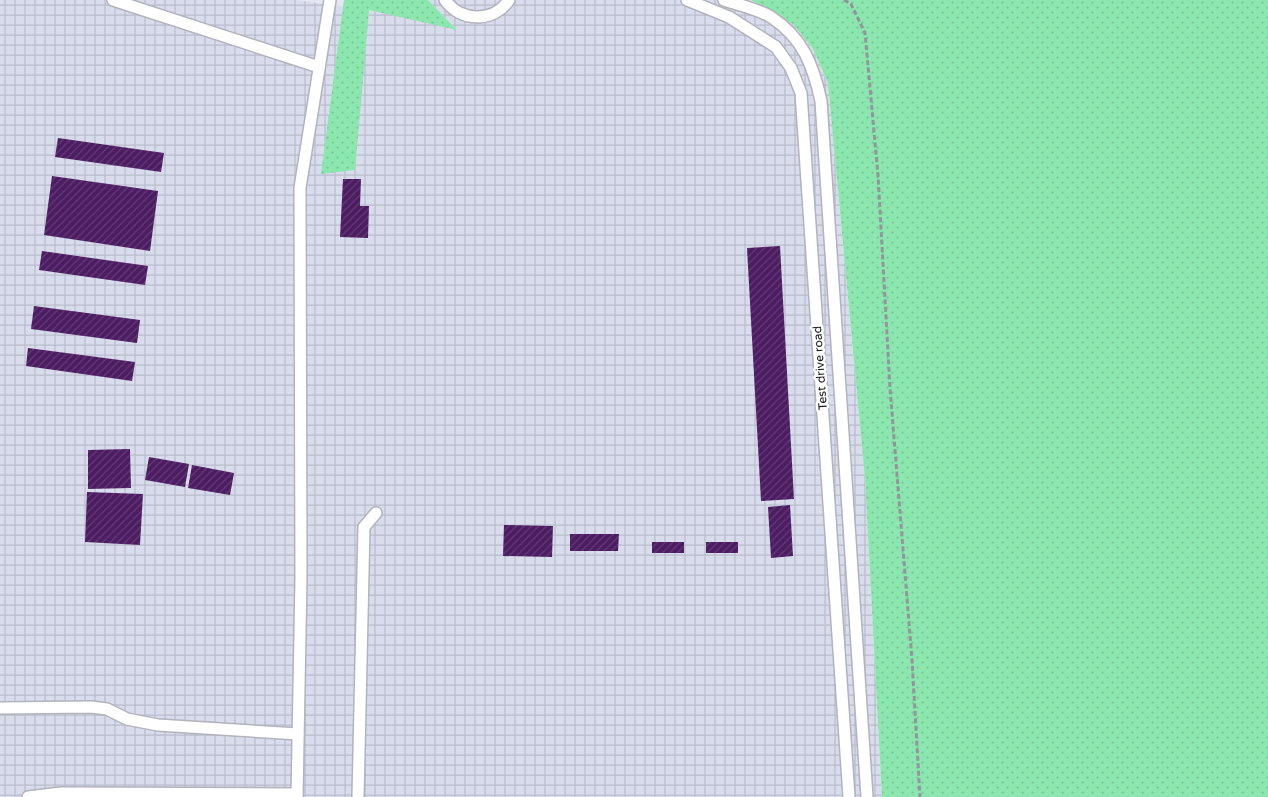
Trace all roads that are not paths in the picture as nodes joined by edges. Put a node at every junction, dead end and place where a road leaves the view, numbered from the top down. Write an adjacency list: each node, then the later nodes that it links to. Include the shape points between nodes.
1 (113, 0): 7 (lane)
2 (330, 0): 7 (lane)
3 (445, 0): 4 (lane, via 459,13 472,17 496,12)
4 (509, 0)
5 (687, 0): 14 (lane, Test drive road, via 729,17 776,47 791,68 801,93)
6 (724, 0): 15 (lane, Test drive road, via 770,16 797,38 814,74 821,101)
7 (318, 68): 10 (lane, via 300,188 302,487)
8 (376, 513): 13 (lane, via 364,527)
9 (0, 708): 10 (lane, via 91,707 158,725)
10 (298, 734): 11 (lane)
11 (297, 796): 12 (lane, via 62,793)
12 (28, 797)
13 (358, 797)
14 (849, 797)
15 (867, 797)

